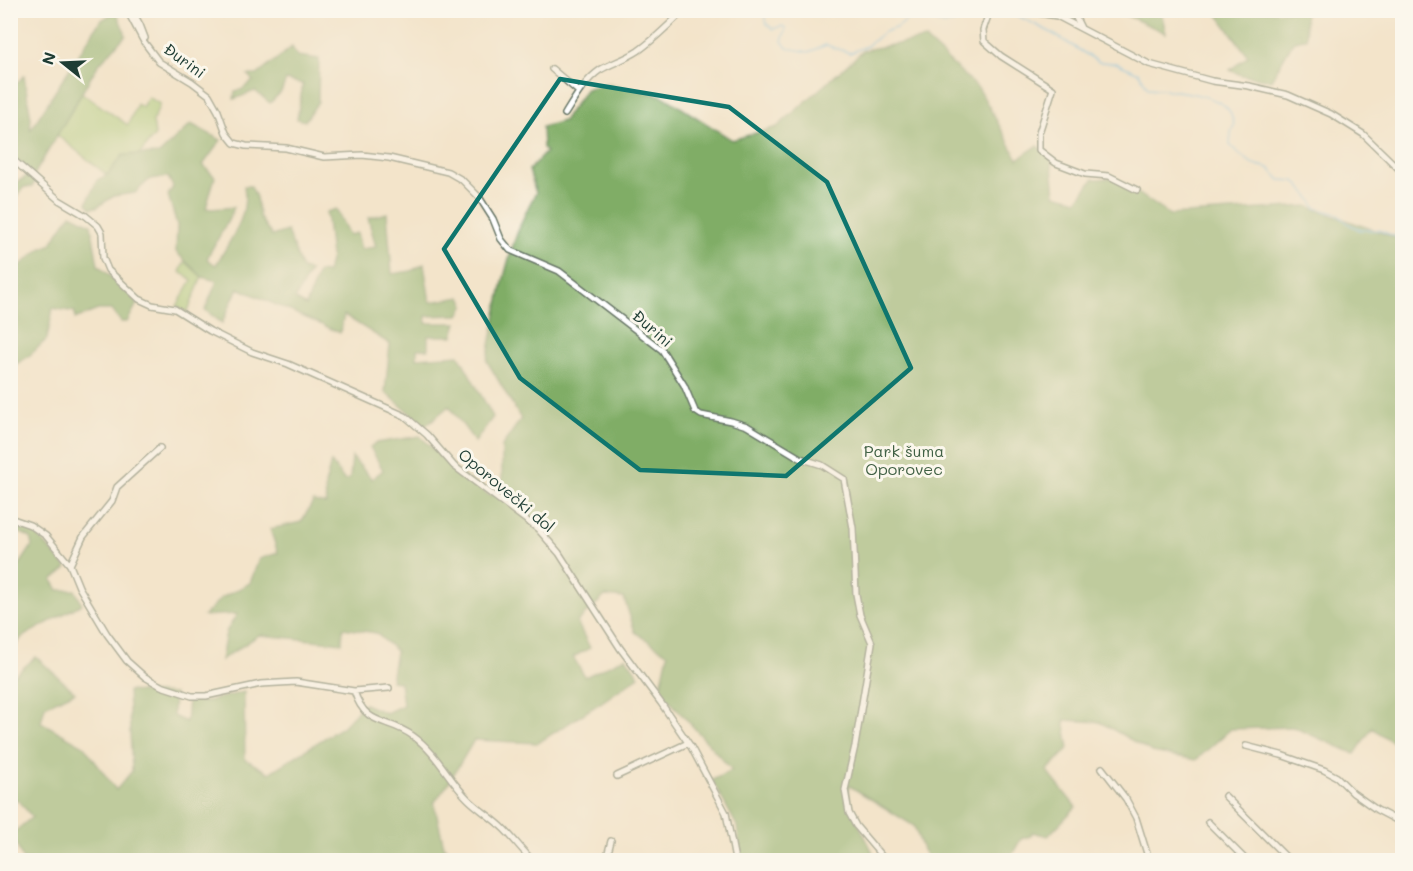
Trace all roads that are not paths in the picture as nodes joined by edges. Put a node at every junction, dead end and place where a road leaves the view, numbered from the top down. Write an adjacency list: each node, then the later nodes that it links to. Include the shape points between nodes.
1 (129, 10): 31 (street, Đurini, via 159,62 209,95 234,143 286,148 324,157 362,154 448,172 479,197 510,250 559,271 662,350 695,411 747,426 844,479 853,528 856,594 872,643 845,790 856,826)
2 (684, 10): 10 (street, via 651,42 601,70)
3 (775, 10): 4 (street)
4 (805, 10)
5 (990, 10): 14 (street, via 983,30 984,41 1053,89 1039,133 1039,150 1056,163 1085,174 1108,176)
6 (1020, 10): 8 (street, via 1057,16)
7 (1072, 10): 8 (street)
8 (1081, 29): 13 (street, via 1149,64 1212,81 1288,94 1363,134)
9 (552, 69): 10 (street)
10 (579, 92): 11 (street)
11 (565, 114)
12 (10, 157): 20 (street, Oporovečki dol, via 59,200 98,226 108,270 139,299 175,309 252,352 405,416 422,429 454,466 538,529)
13 (1402, 172)
14 (1137, 190)
15 (160, 448): 17 (street, via 117,487 112,501 83,537)
16 (10, 518): 17 (street, via 46,536)
17 (70, 565): 19 (street, via 79,587 120,652 145,677 161,686 192,696 296,682)
18 (389, 688): 19 (street)
19 (354, 691): 28 (street, via 359,707 366,713 412,735 427,748 469,801 503,828)
20 (688, 743): 23 (street); 30 (street, Oporovečki dol, via 726,813)
21 (1246, 746): 26 (street, via 1324,770 1377,810)
22 (1102, 768): 32 (street, via 1136,818)
23 (617, 776)
24 (1225, 796): 34 (street)
25 (1208, 822): 33 (street)
26 (1402, 823)
27 (611, 841): 29 (street)
28 (532, 861)
29 (606, 861)
30 (735, 861)
31 (885, 861)
32 (1149, 861)
33 (1246, 861)
34 (1289, 861)

